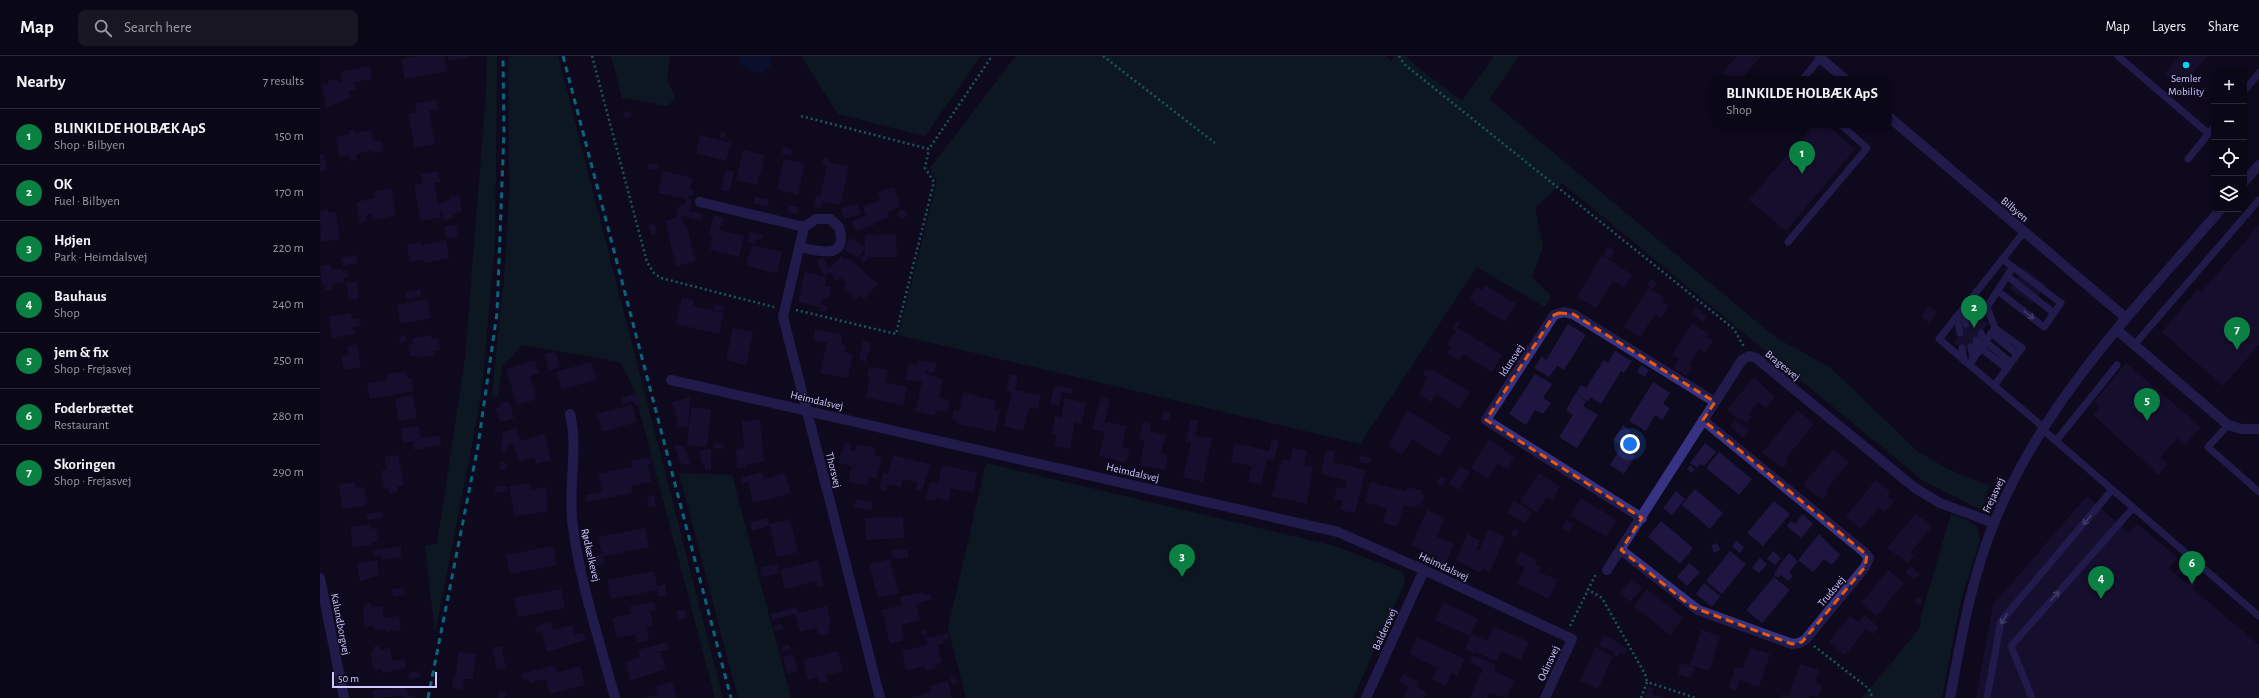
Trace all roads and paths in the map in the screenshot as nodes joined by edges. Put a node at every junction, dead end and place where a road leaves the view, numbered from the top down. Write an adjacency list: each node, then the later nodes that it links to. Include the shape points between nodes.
1 (592, 56): 33 (path, via 647,262 654,273 661,278 776,307)
2 (992, 56): 17 (path)
3 (1103, 56): 16 (path)
4 (1399, 56): 49 (path, via 1404,64 1734,329)
5 (2118, 56): 15 (lane)
6 (1820, 57): 8 (lane); 9 (street)
7 (2259, 73): 10 (lane)
8 (1805, 76)
9 (1842, 76)
10 (2247, 87)
11 (801, 116): 17 (path)
12 (1892, 120): 25 (street, Bilbyen)
13 (1844, 128): 26 (lane, via 1868,148)
14 (2211, 131): 15 (lane)
15 (2209, 134): 18 (lane)
16 (1215, 143)
17 (929, 149): 33 (path, via 925,168 934,182 896,334)
18 (2188, 159)
19 (2259, 165): 20 (street)
20 (2247, 179)
21 (2259, 200): 45 (lane)
22 (700, 202): 24 (street)
23 (2218, 212): 38 (street, Frejasvej)
24 (804, 228): 27 (street, Thorsvej); 27 (street, via 816,219 830,219 840,227 840,241 834,250 828,253)
25 (2024, 232): 28 (lane); 38 (street, Bilbyen)
26 (1788, 242)
27 (800, 247): 33 (street, Thorsvej)
28 (2002, 259): 29 (lane); 32 (lane)
29 (2013, 267): 30 (lane); 35 (lane, via 2061,303)
30 (2008, 276): 31 (lane); 35 (lane)
31 (1998, 291): 35 (lane, one-way to 35, via 2044,327); 41 (lane, via 1987,307)
32 (1970, 299): 34 (lane); 37 (lane)
33 (785, 307): 56 (street, Thorsvej, via 783,317)
34 (1963, 308): 36 (lane); 39 (lane)
35 (2054, 313)
36 (1957, 316): 43 (lane); 50 (lane, via 1938,339)
37 (1974, 316)
38 (2126, 318): 40 (street, Frejasvej)
39 (1966, 324)
40 (2117, 330): 45 (street); 60 (street, Frejasvej, via 2071,386)
41 (1993, 331): 47 (lane); 52 (lane, via 2017,354)
42 (1981, 332): 47 (lane)
43 (1960, 333)
44 (1976, 340): 47 (lane)
45 (2135, 344): 59 (street)
46 (1971, 347): 50 (lane)
47 (1982, 347): 50 (lane); 52 (lane)
48 (1962, 348): 50 (lane)
49 (1749, 356): 55 (street, Bragesvej, via 1742,360); 67 (street, Bragesvej, via 1756,358 1915,488 1940,503)
50 (1969, 362): 54 (lane)
51 (2117, 364): 62 (lane)
52 (2009, 366): 54 (lane)
53 (671, 380): 56 (street, Heimdalsvej)
54 (1994, 386): 60 (lane)
55 (1715, 402): 58 (street, Bragesvej); 66 (street, Idunsvej, via 1573,314 1564,312 1554,315 1486,420)
56 (806, 410): 69 (street, Heimdalsvej, via 1326,529); 79 (street, Thorsvej)
57 (570, 414): 78 (street, Rødkælkevej, via 575,434 572,525)
58 (1703, 420): 66 (street, Bragesvej); 75 (street, Trudsvej, via 1858,547 1868,558 1865,567)
59 (2228, 425): 61 (street, via 2242,429); 64 (lane, via 2208,447)
60 (2042, 428): 62 (lane); 67 (street, Frejasvej, via 2019,469)
61 (2259, 429)
62 (2056, 441): 63 (lane)
63 (2112, 490): 65 (lane); 86 (lane, one-way to 86, via 2001,621)
64 (2259, 492)
65 (2133, 508): 73 (lane); 87 (lane, one-way to 65, via 2011,646)
66 (1642, 518): 68 (street, Bragesvej)
67 (1994, 523): 85 (street, Frejasvej, via 1973,587)
68 (1621, 550): 70 (street, Bragesvej); 75 (street, via 1698,610 1792,644)
69 (1424, 570): 74 (street, Heimdalsvej); 80 (street, Baldersvej)
70 (1608, 570): 72 (path, via 1599,569)
71 (320, 578): 77 (street, Kalundborgvej)
72 (1587, 589): 74 (path, via 1569,625); 76 (path, via 1602,598 1646,674)
73 (2259, 616)
74 (1572, 639): 81 (street, Odinsvej)
75 (1805, 640): 84 (path, via 1868,688)
76 (1646, 682): 82 (path); 83 (path)
77 (344, 698)
78 (615, 698)
79 (880, 698)
80 (1366, 698)
81 (1545, 698)
82 (1641, 698)
83 (1696, 698)
84 (1873, 698)
85 (1950, 698)
86 (1987, 698)
87 (2032, 698)

